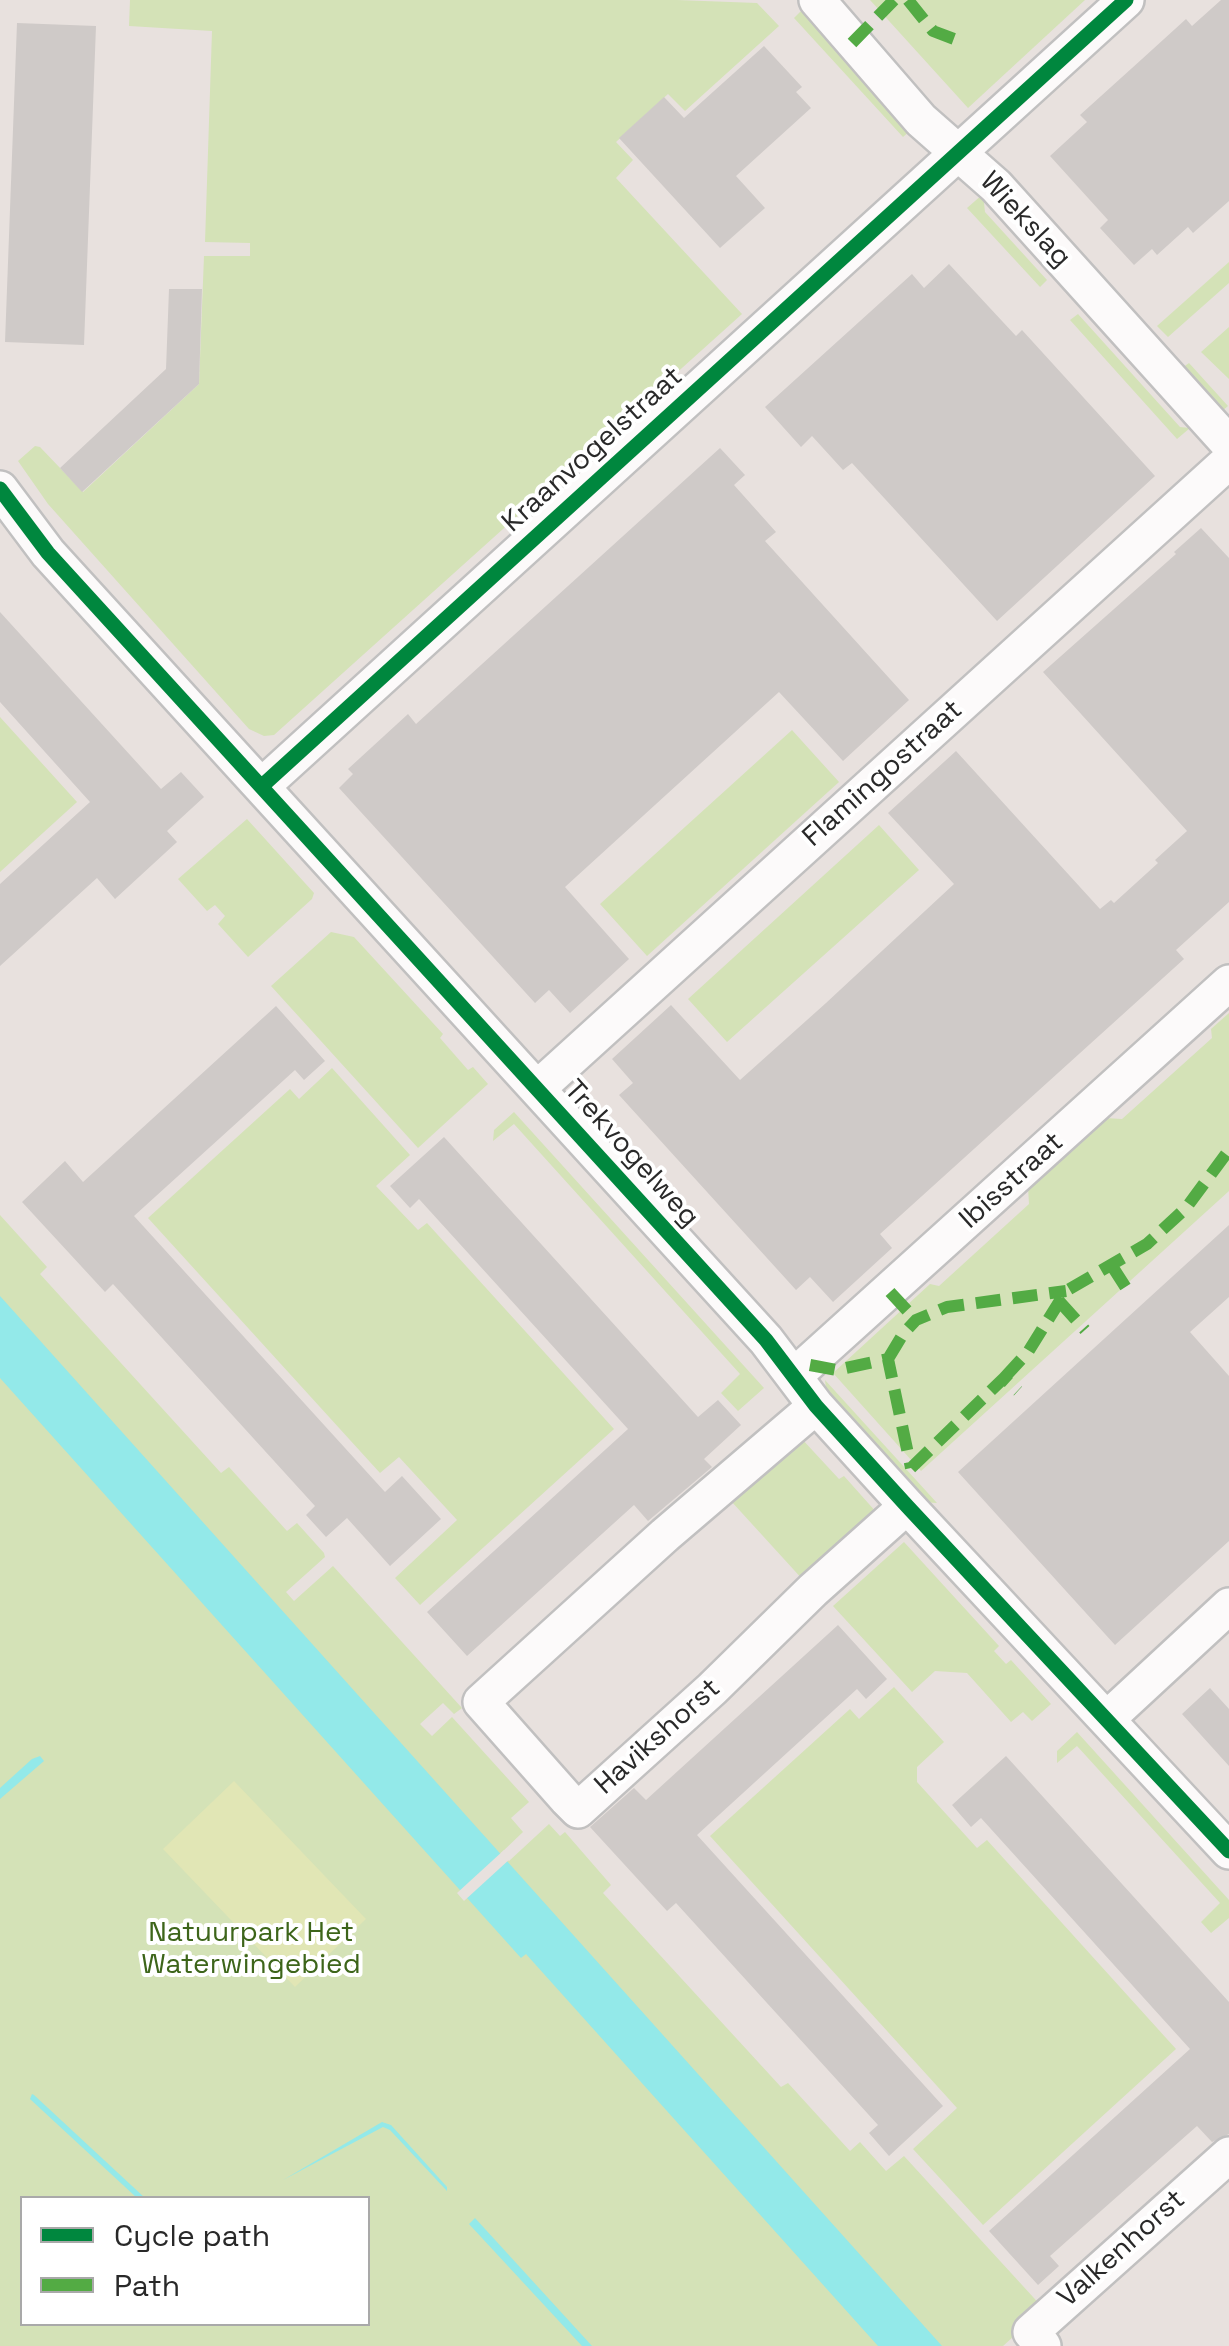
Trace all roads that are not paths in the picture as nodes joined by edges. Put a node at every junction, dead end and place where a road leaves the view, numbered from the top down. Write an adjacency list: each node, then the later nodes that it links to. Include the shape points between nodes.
1 (817, 0): 3 (street, Wiekslag, via 921,120)
2 (1126, 0): 3 (street, Kraanvogelstraat)
3 (958, 152): 4 (street, Wiekslag); 7 (street, Kraanvogelstraat)
4 (1229, 444)
5 (1229, 461): 9 (street, Flamingostraat)
6 (0, 488): 7 (street, Trekvogelweg, via 48,553)
7 (262, 786): 9 (street, Trekvogelweg)
8 (1229, 983): 10 (street, Ibisstraat)
9 (538, 1088): 10 (street, Trekvogelweg)
10 (794, 1376): 11 (street, Trekvogelweg)
11 (816, 1406): 12 (street, Trekvogelweg); 12 (street, Havikshorst, via 481,1702 578,1810)
12 (906, 1506): 14 (street, Trekvogelweg)
13 (1229, 1606): 14 (street)
14 (1108, 1718): 15 (street, Trekvogelweg)
15 (1229, 1850)
16 (1229, 2155): 17 (street, Valkenhorst, via 1030,2332)
17 (1043, 2346)

